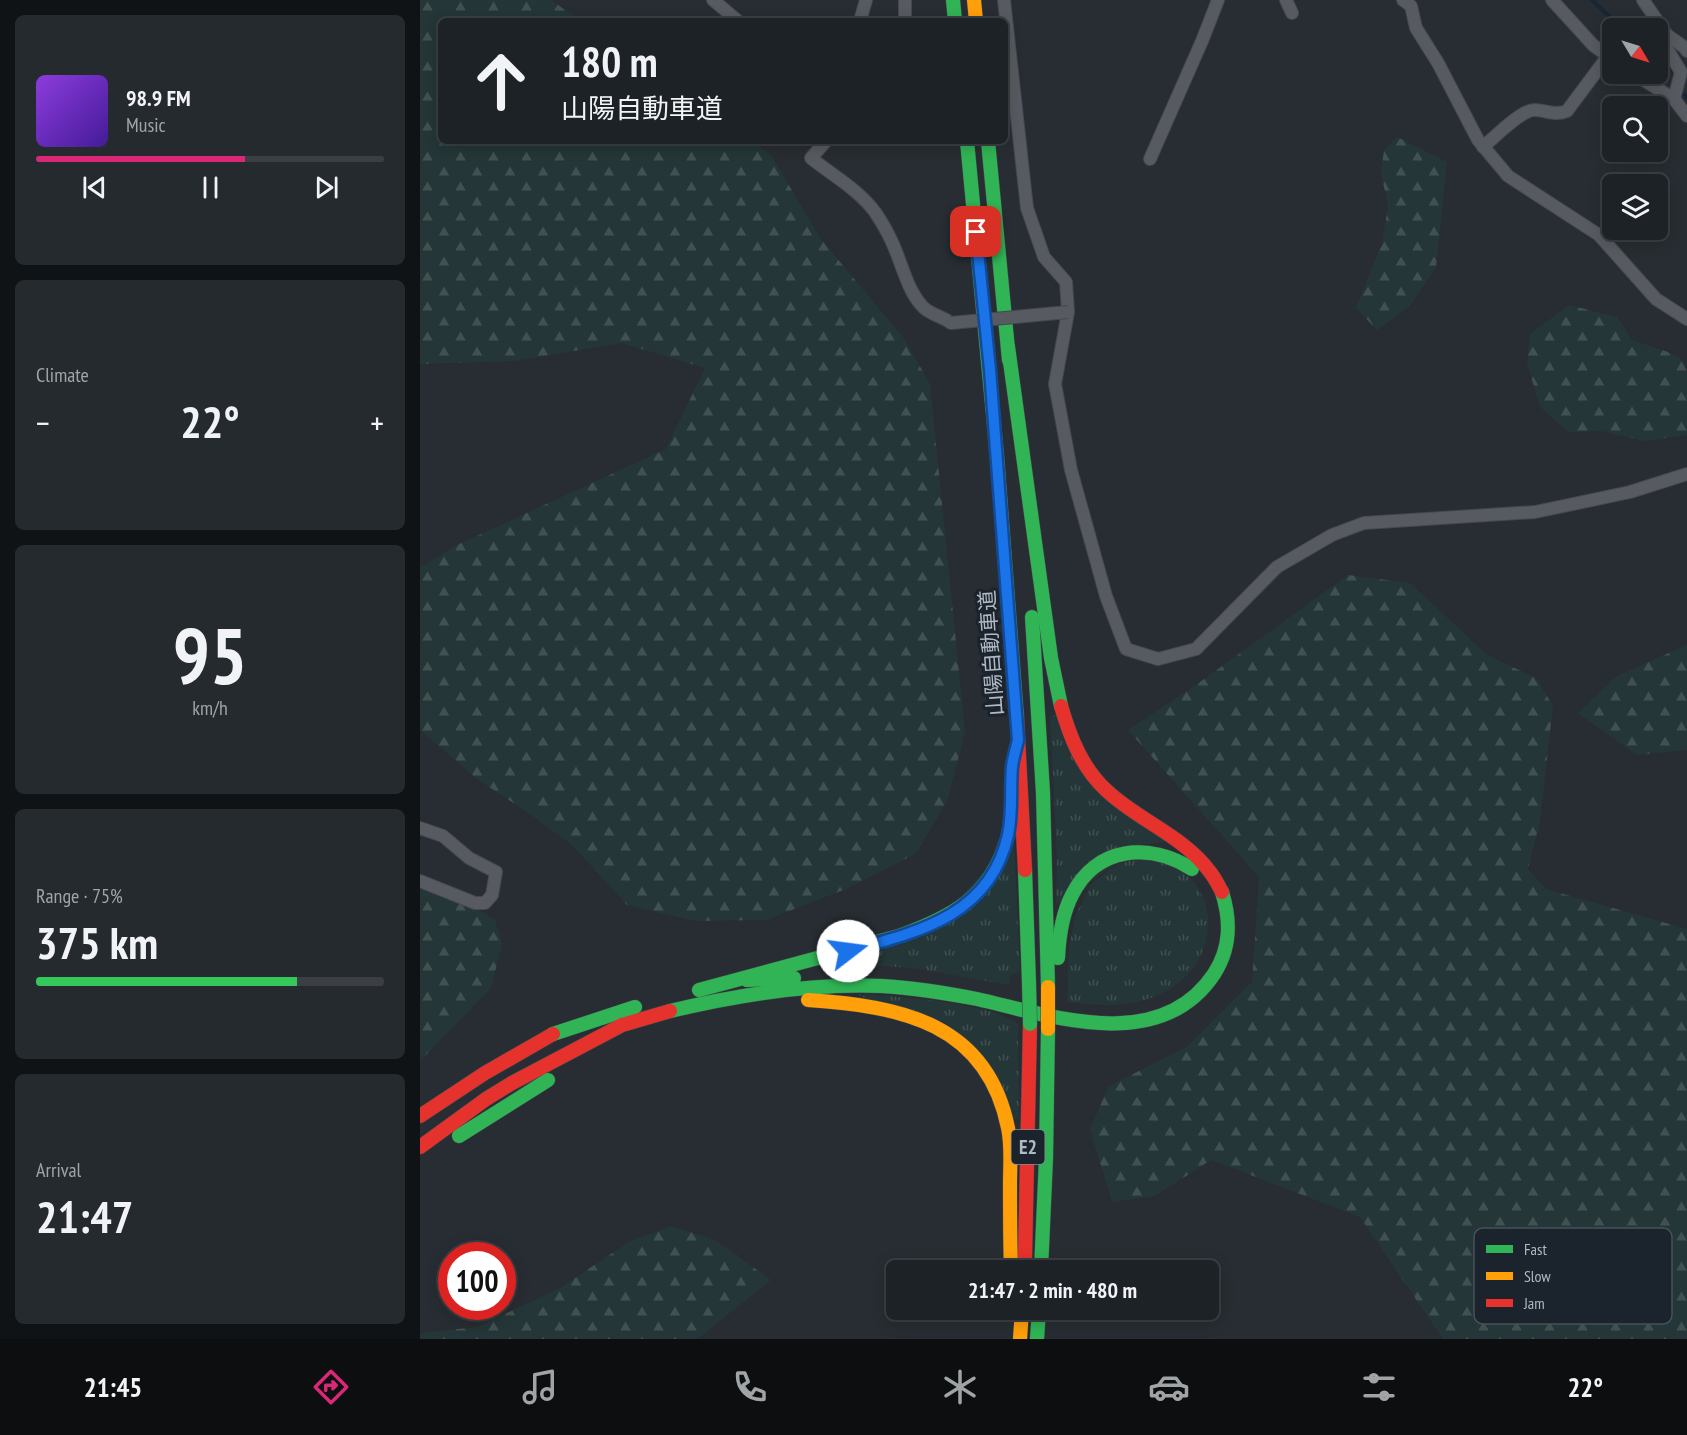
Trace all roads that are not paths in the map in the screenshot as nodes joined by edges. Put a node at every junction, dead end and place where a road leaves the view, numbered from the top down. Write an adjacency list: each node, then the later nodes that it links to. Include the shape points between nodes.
1 (713, 0): 13 (street)
2 (866, 0): 14 (street)
3 (905, 0): 15 (street)
4 (953, 0): 16 (highway)
5 (974, 0): 17 (highway)
6 (1004, 0): 18 (street)
7 (1218, 0): 33 (street)
8 (1286, 0): 12 (street)
9 (1403, 0): 32 (street, via 1412,6 1416,28)
10 (1552, 0): 22 (street)
11 (1643, 0): 19 (street)
12 (1292, 13)
13 (734, 18)
14 (861, 18)
15 (905, 18)
16 (955, 18)
17 (976, 18)
18 (1006, 18)
19 (1655, 18)
20 (1008, 36): 34 (street, via 1027,208 1044,257 1066,282)
21 (1668, 36): 24 (street)
22 (1602, 51)
23 (1668, 51): 27 (street, via 1681,72)
24 (1687, 51)
25 (1602, 67): 32 (street, via 1567,111 1555,114 1531,110 1520,114)
26 (1650, 84): 27 (street)
27 (1674, 99): 28 (street)
28 (1687, 116)
29 (823, 144): 34 (street, bridge, via 811,158 874,211 891,239 909,284 922,306 933,314 951,323)
30 (967, 144): 38 (highway, 山陽自動車道 / E2, via 990,370)
31 (988, 144): 36 (highway, 山陽自動車道 / E2)
32 (1483, 147): 35 (street, via 1508,176 1599,235 1656,299)
33 (1150, 159)
34 (1068, 312): 37 (street, via 1055,384 1071,470 1106,596 1126,649 1158,659 1196,649 1277,567 1332,535 1364,523 1534,512 1630,492)
35 (1685, 314)
36 (1008, 347): 42 (highway, 山陽自動車道 / E2, via 1038,707); 43 (highway, via 1051,658 1072,742 1105,790 1208,868 1223,894 1230,921 1222,959 1200,992 1179,1007 1129,1022 1086,1022 954,995 868,986 814,988)
37 (1687, 474)
38 (1018, 740): 41 (highway, via 1012,767 1008,836 997,869 974,897 945,919 904,936); 50 (highway, 山陽自動車道 / E2, bridge, via 1030,1024)
39 (420, 828): 40 (street, via 443,836 469,858 496,872 492,895 485,903 475,903)
40 (420, 881)
41 (747, 980): 42 (highway, via 856,976 912,979 975,988 1068,1009 1125,1012 1146,1007 1166,1000 1195,981 1213,953 1218,917 1209,892 1195,872 1168,855 1138,850 1103,861 1090,871 1077,886 1063,923); 44 (highway, via 688,993)
42 (1052, 989): 51 (highway, 山陽自動車道 / E2, bridge)
43 (742, 998): 44 (highway); 49 (highway, via 855,1004 906,1014 964,1044 995,1084 1008,1129)
44 (620, 1018): 45 (highway, via 550,1035); 46 (highway, via 489,1080); 47 (highway, via 496,1092); 48 (highway, via 551,1077)
45 (420, 1116)
46 (420, 1124)
47 (420, 1147)
48 (420, 1158)
49 (1011, 1260)
50 (1024, 1260)
51 (1042, 1260)
52 (1011, 1320): 55 (highway)
53 (1021, 1320): 56 (highway)
54 (1038, 1320): 57 (highway)
55 (1011, 1339)
56 (1020, 1339)
57 (1037, 1339)

